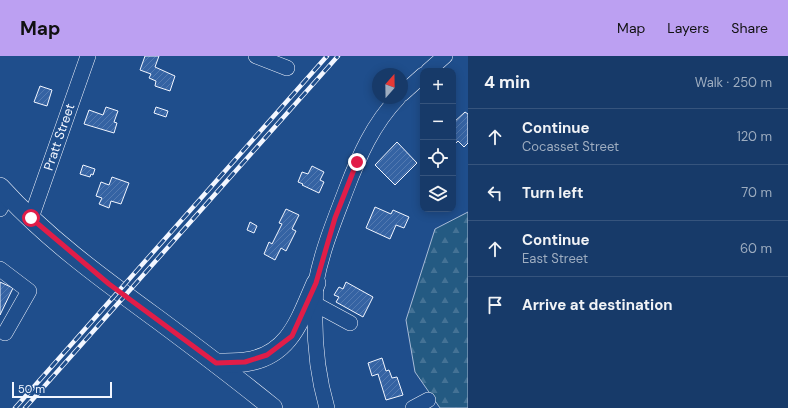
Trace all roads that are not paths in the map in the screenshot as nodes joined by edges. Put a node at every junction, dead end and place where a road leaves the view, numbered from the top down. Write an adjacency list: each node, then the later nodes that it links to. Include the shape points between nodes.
1 (88, 56): 10 (street, Pratt Street)
2 (256, 56): 4 (street)
3 (445, 56): 5 (street)
4 (287, 68)
5 (431, 68)
6 (420, 78): 7 (street)
7 (408, 89)
8 (393, 104): 12 (street, via 377,124 357,162 335,218)
9 (2, 197): 10 (main road)
10 (31, 218): 16 (main road, via 109,284)
11 (0, 269): 15 (street, via 29,291)
12 (316, 283): 13 (street); 16 (main road, via 292,336 284,343 267,355 245,362)
13 (315, 304): 14 (street); 19 (street, via 316,356)
14 (350, 323)
15 (5, 333)
16 (216, 363): 18 (main road)
17 (428, 400): 20 (street)
18 (273, 408)
19 (327, 408)
20 (413, 408)

